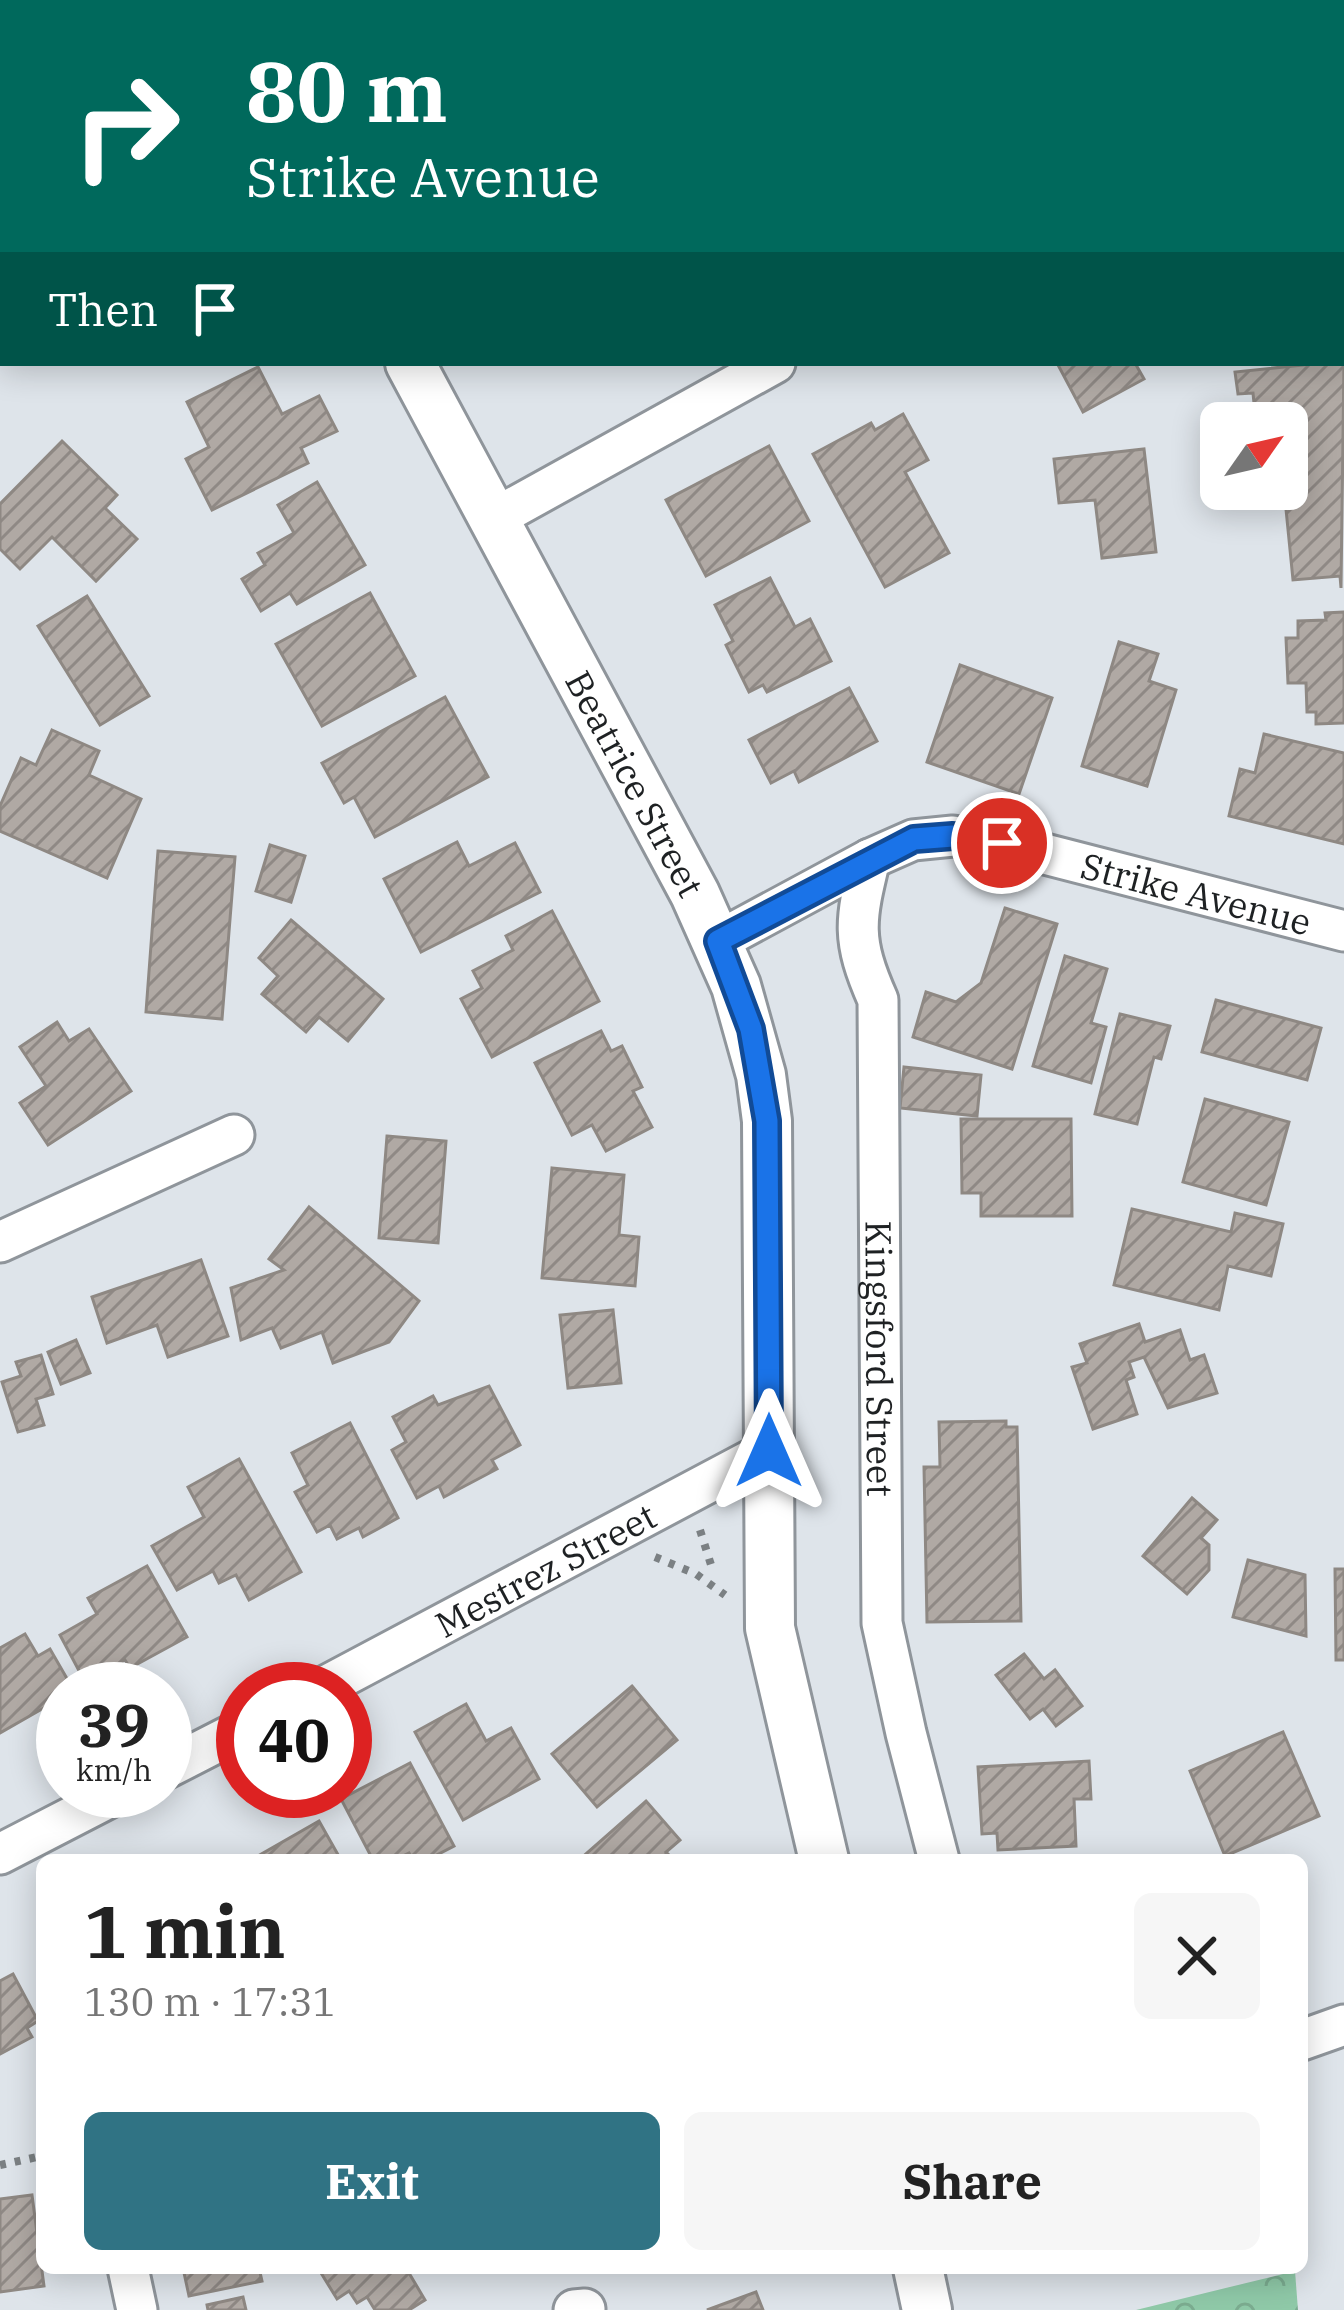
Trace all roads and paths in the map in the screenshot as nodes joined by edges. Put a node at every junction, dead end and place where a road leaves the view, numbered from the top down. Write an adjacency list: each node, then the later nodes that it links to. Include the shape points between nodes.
1 (412, 366): 3 (street, Beatrice Street)
2 (771, 366): 3 (street)
3 (494, 519): 6 (street, Beatrice Street)
4 (870, 859): 5 (street, Strike Avenue, via 914,839 969,838); 6 (street, Strike Avenue); 18 (street, Kingsford Street, via 855,921 878,1000 883,1623)
5 (1344, 931)
6 (718, 941): 9 (street, Beatrice Street, via 751,1029 767,1121)
7 (234, 1135): 8 (street)
8 (0, 1242)
9 (769, 1451): 13 (street); 14 (street, Mestrez Street)
10 (695, 1519): 12 (path)
11 (647, 1556): 13 (path, via 696,1574)
12 (712, 1568)
13 (770, 1628): 17 (street)
14 (371, 1662)
15 (70, 1818): 16 (street)
16 (0, 1854)
17 (823, 1854)
18 (937, 1854)
19 (1344, 2025): 20 (street)
20 (1308, 2038)
21 (36, 2157): 22 (path)
22 (0, 2165)
23 (129, 2274): 26 (street)
24 (919, 2274): 28 (street)
25 (585, 2308): 27 (street)
26 (136, 2310)
27 (574, 2310)
28 (927, 2310)

